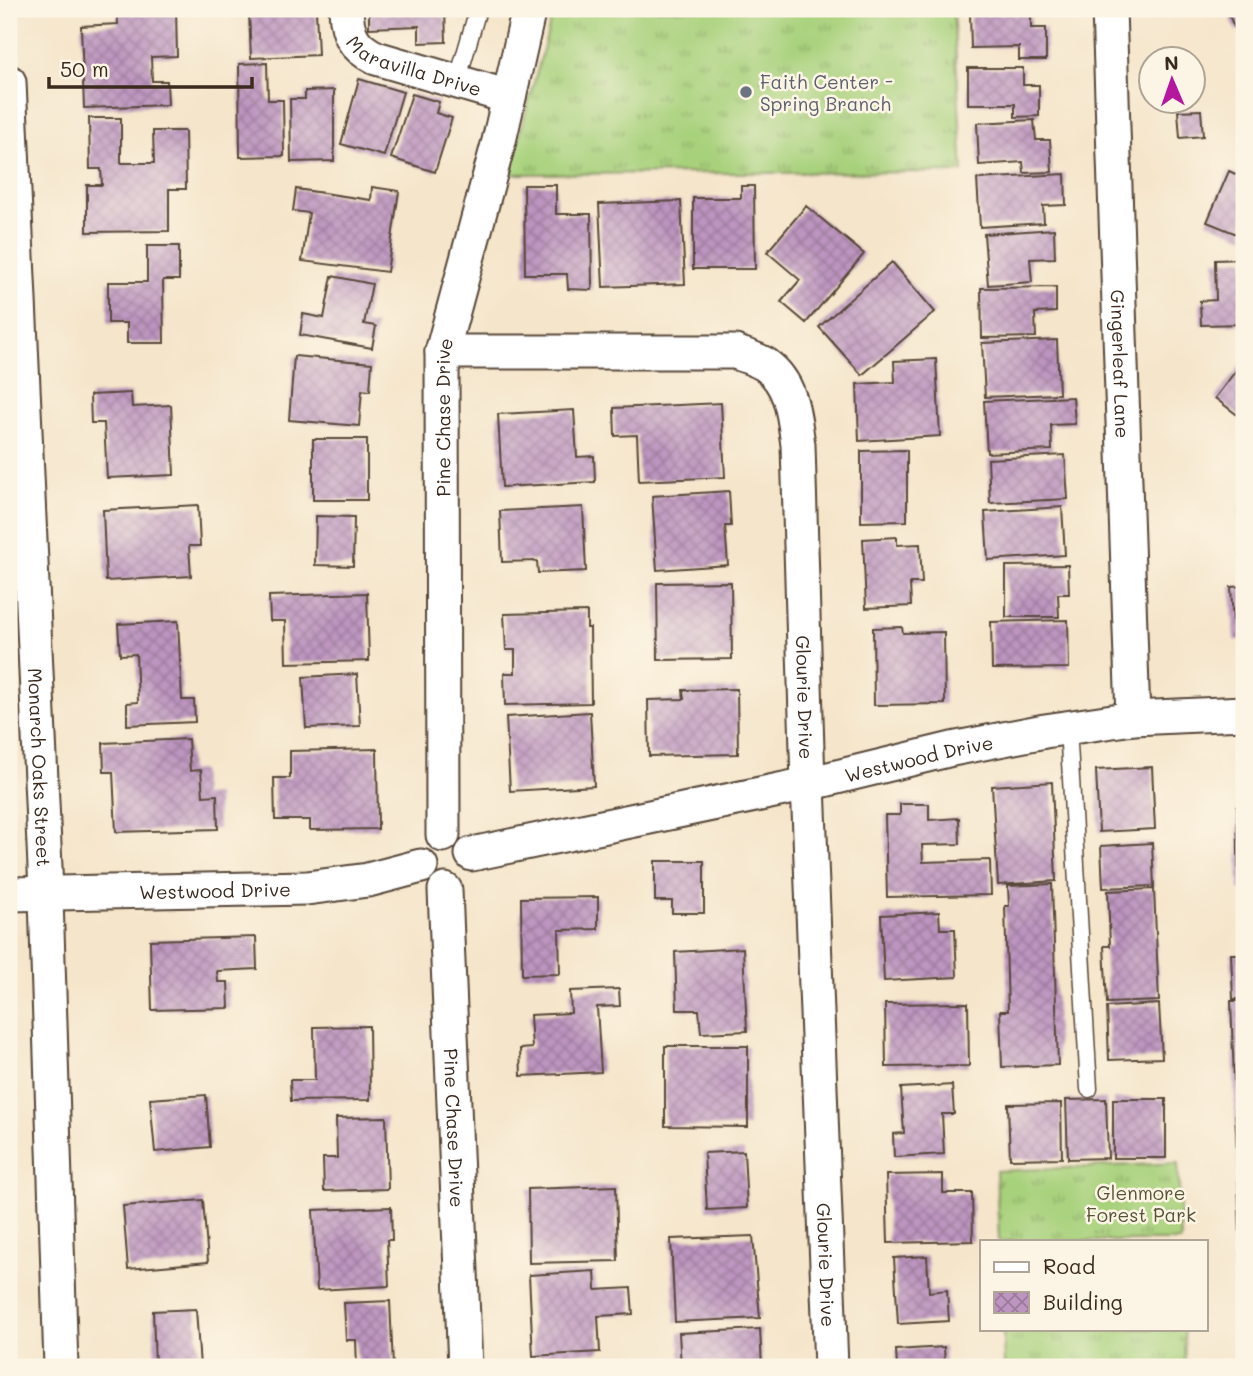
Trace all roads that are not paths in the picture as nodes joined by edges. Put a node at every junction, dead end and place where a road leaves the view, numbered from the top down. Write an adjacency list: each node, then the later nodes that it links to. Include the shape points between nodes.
1 (346, 9): 6 (street, Maravilla Drive, via 352,41 363,52)
2 (478, 9): 6 (lane)
3 (529, 9): 7 (street, Pine Chase Drive)
4 (1109, 9): 10 (street, Gingerleaf Lane)
5 (9, 82): 18 (street, Monarch Oaks Street)
6 (457, 82): 7 (street, Maravilla Drive)
7 (509, 97): 8 (street, Pine Chase Drive)
8 (442, 352): 12 (street, Glourie Drive, via 735,352 765,364 785,384 794,409 798,445); 13 (street, Pine Chase Drive)
9 (1244, 713): 10 (street, Westwood Drive)
10 (1133, 718): 11 (street, Westwood Drive)
11 (1068, 727): 12 (street, Westwood Drive); 19 (lane)
12 (807, 784): 14 (street, Westwood Drive); 22 (street, Glourie Drive)
13 (443, 835): 14 (street, via 460,839); 15 (street, via 426,844)
14 (472, 854): 16 (street, via 470,875 464,883)
15 (421, 866): 16 (street, via 428,883); 18 (street, Westwood Drive, via 368,880 307,888)
16 (445, 890): 21 (street, Pine Chase Drive)
17 (9, 894): 18 (street, Westwood Drive)
18 (46, 894): 20 (street, Monarch Oaks Street)
19 (1089, 1089)
20 (61, 1367)
21 (465, 1367)
22 (831, 1367)

